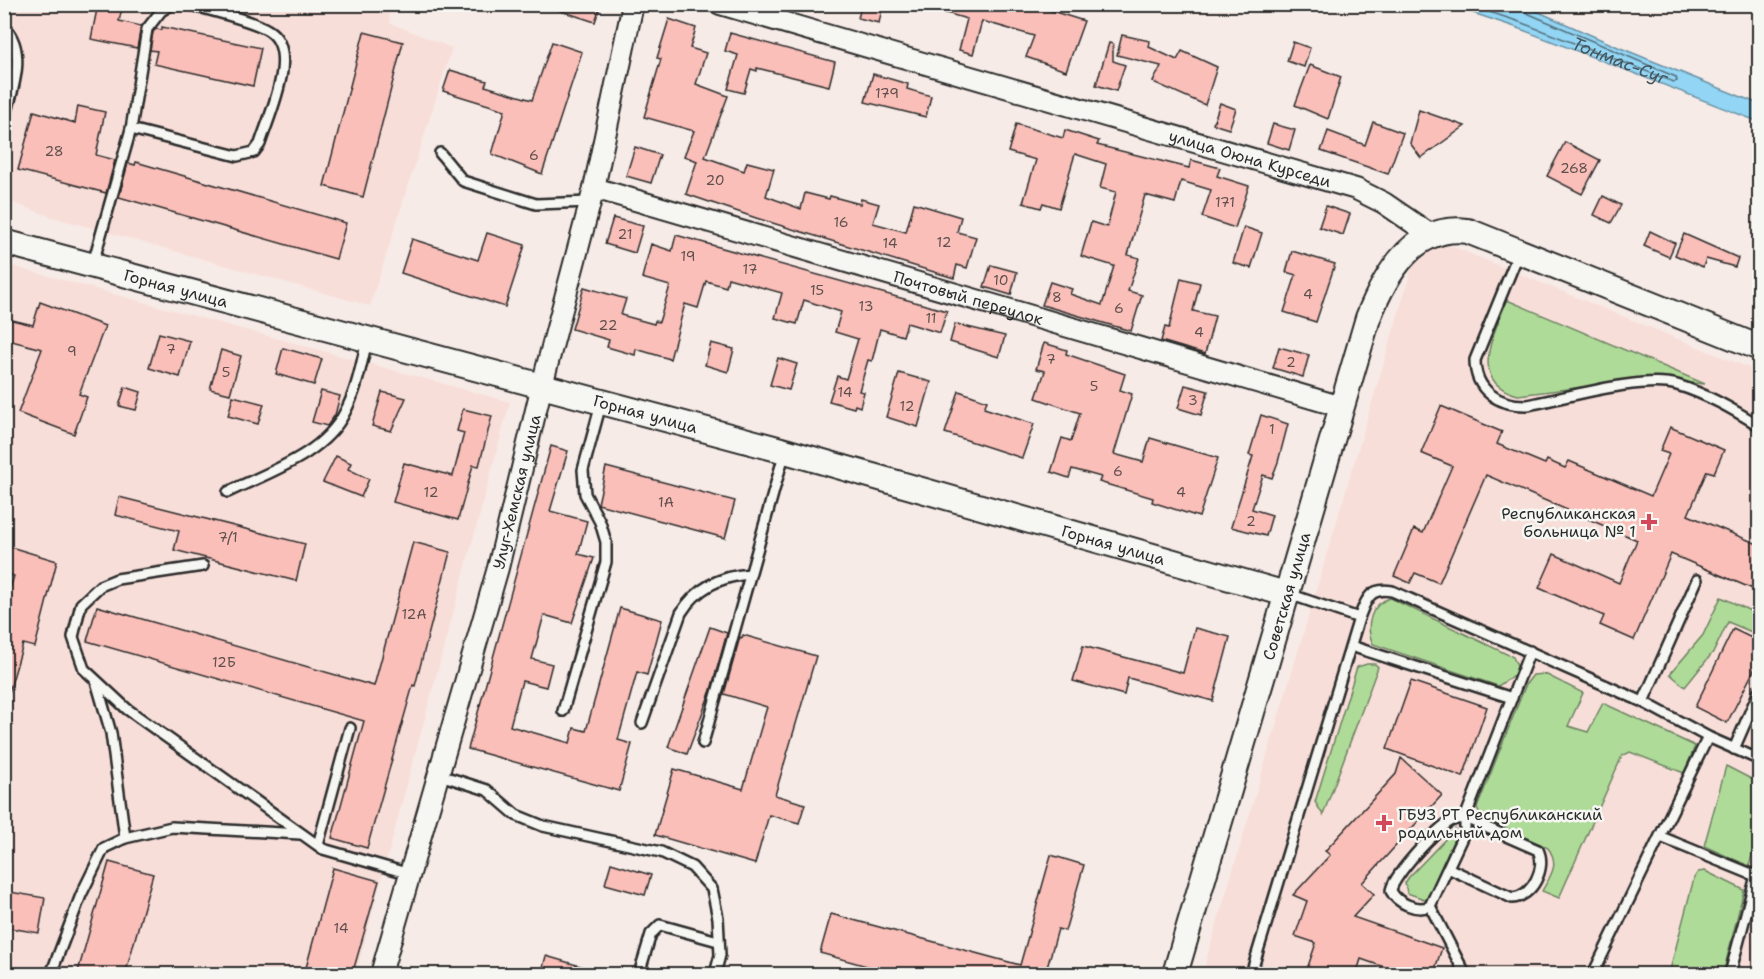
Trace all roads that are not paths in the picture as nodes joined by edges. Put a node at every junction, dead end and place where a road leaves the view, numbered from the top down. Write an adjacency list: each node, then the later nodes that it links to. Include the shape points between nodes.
1 (172, 4): 7 (lane, via 147,29)
2 (189, 4): 7 (lane, via 266,28 278,38 284,66 260,144 254,152 237,156)
3 (633, 4): 9 (street, Улуг-Хемская улица)
4 (720, 4): 10 (street, улица Оюна Курседи, via 1356,189)
5 (4, 27): 6 (lane, via 12,35 18,58)
6 (4, 123)
7 (131, 129): 13 (lane)
8 (440, 153): 9 (lane, via 463,181 536,204)
9 (592, 195): 16 (street, Улуг-Хемская улица); 18 (street, Почтовый переулок)
10 (1431, 235): 12 (street, via 1455,229 1468,231); 18 (street, Советская улица, via 1406,253 1382,285 1368,318)
11 (4, 243): 13 (street, Горная улица)
12 (1519, 251): 15 (street); 19 (lane, via 1477,349 1475,372 1489,394 1500,402 1528,405 1649,382 1676,385 1710,398)
13 (92, 266): 14 (street, Горная улица)
14 (368, 339): 16 (street, Горная улица); 21 (lane, via 345,414 331,433 308,452)
15 (1760, 348)
16 (542, 385): 17 (street, Горная улица); 40 (street, Улуг-Хемская улица, via 498,568)
17 (601, 402): 20 (street, Горная улица); 33 (lane, via 583,470 585,494 606,542 606,562)
18 (1342, 407): 25 (street, Советская улица)
19 (1760, 426)
20 (784, 452): 23 (lane); 25 (street, Горная улица)
21 (228, 492)
22 (203, 566): 29 (lane, via 117,579 100,586 81,604 73,637 84,669)
23 (750, 574): 34 (lane, via 729,576 689,600); 37 (lane)
24 (1697, 580): 32 (lane)
25 (1286, 594): 26 (lane); 55 (street, Советская улица)
26 (1359, 618): 27 (lane); 28 (lane, via 1370,593 1392,591)
27 (1351, 646): 31 (lane); 56 (lane)
28 (1530, 651): 31 (lane); 32 (lane)
29 (95, 680): 42 (lane, via 127,709); 43 (lane, via 111,733)
30 (1760, 689): 38 (lane)
31 (1512, 698): 41 (lane)
32 (1643, 702): 36 (lane)
33 (563, 711)
34 (642, 723)
35 (350, 728): 45 (lane)
36 (1708, 737): 38 (lane); 44 (lane)
37 (703, 743)
38 (1734, 749): 39 (lane)
39 (1760, 760)
40 (440, 775): 47 (street, Улуг-Хемская улица); 50 (lane, via 486,790 516,815 543,826 661,852 692,867 712,889)
41 (1465, 818): 46 (lane, via 1465,831); 46 (lane, via 1538,850 1539,871 1529,890 1512,898); 49 (lane, via 1450,821 1391,885 1390,891 1399,901 1418,909)
42 (303, 835): 43 (lane, via 172,827); 45 (lane)
43 (124, 837): 51 (lane, via 104,848)
44 (1661, 837): 48 (lane); 58 (lane)
45 (318, 845): 47 (lane)
46 (1448, 868): 49 (lane)
47 (410, 874): 52 (street, Улуг-Хемская улица)
48 (1758, 874): 59 (lane)
49 (1430, 906): 57 (lane)
50 (718, 941): 53 (lane, via 660,925 651,934); 54 (lane, via 720,955)
51 (51, 975)
52 (381, 975)
53 (639, 975)
54 (715, 975)
55 (1175, 975)
56 (1251, 975)
57 (1465, 975)
58 (1593, 975)
59 (1730, 975)

